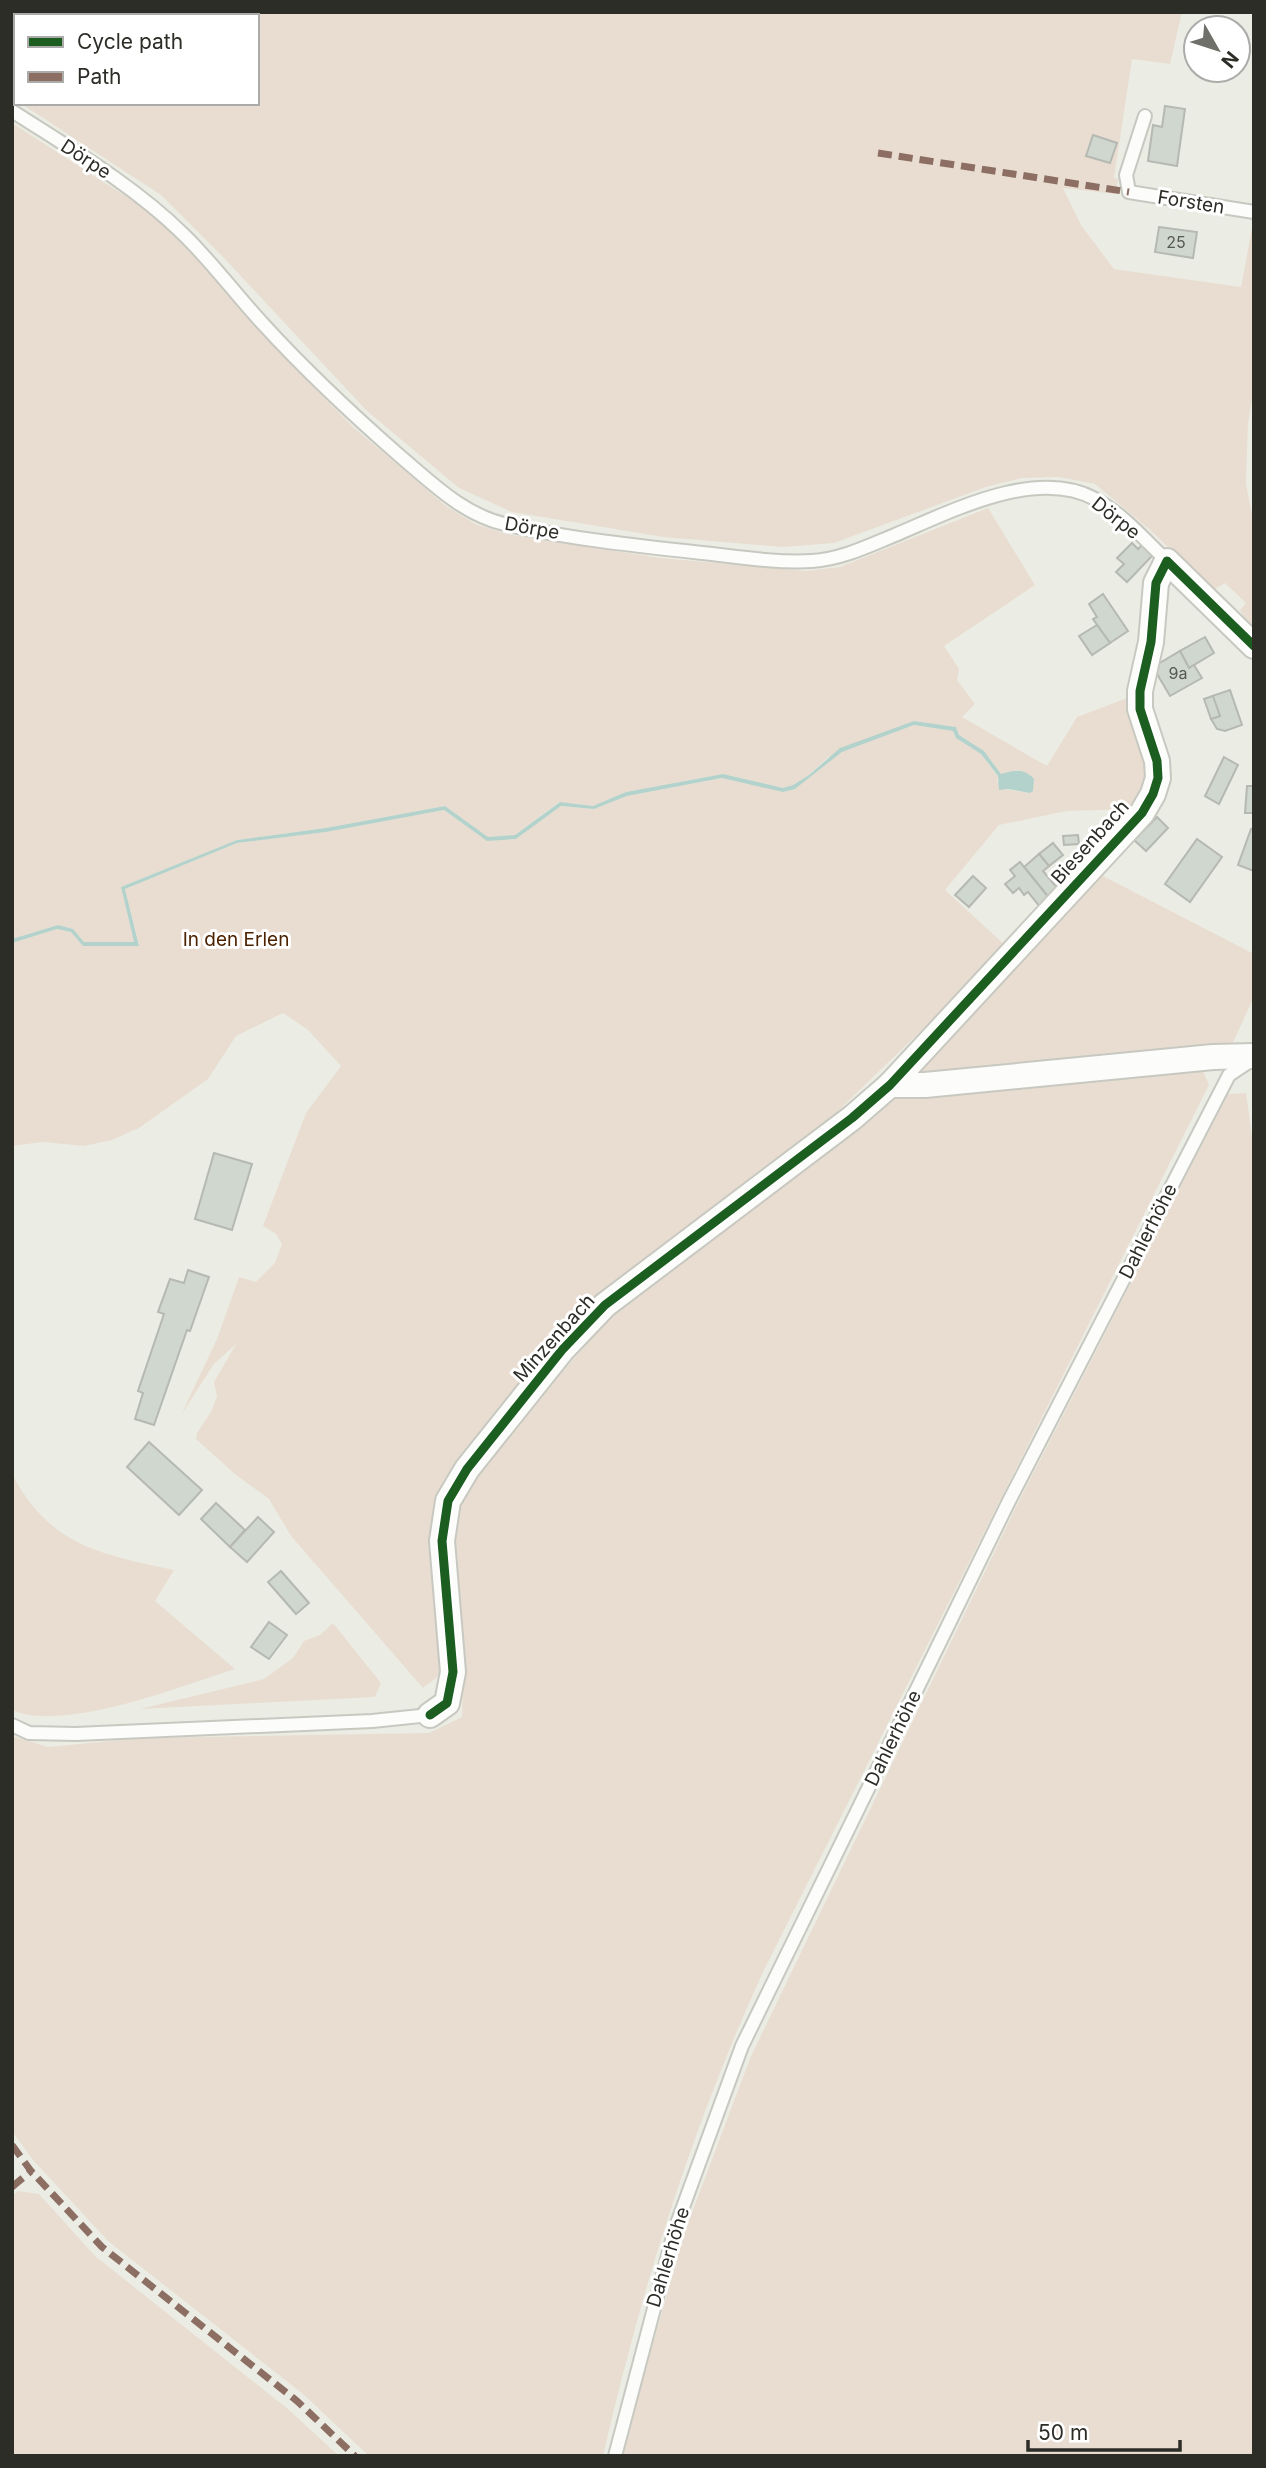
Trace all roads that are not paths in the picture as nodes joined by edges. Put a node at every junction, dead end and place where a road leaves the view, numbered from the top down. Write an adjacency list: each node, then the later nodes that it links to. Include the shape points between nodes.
1 (12, 111): 4 (lane, Dörpe, via 154,207 341,405 436,488 481,518 638,546 814,561 842,557 1015,490 1056,487 1099,501)
2 (1145, 116): 3 (lane, Forsten, via 1126,175 1129,192)
3 (1254, 212)
4 (1167, 561): 5 (street); 7 (street, Biesenbach, via 1156,583 1151,642 1140,691 1140,709 1157,761 1153,794 1142,813)
5 (1254, 646)
6 (1254, 1058): 7 (street, via 1213,1057 925,1086); 10 (lane, Dahlerhöhe, via 1229,1075 1009,1501 742,2046 674,2229)
7 (890, 1085): 8 (street, Minzenbach, via 605,1306 562,1350 467,1469 448,1501 442,1541 453,1672 447,1703)
8 (430, 1715): 9 (lane, via 76,1734 29,1733)
9 (12, 1725)
10 (615, 2456)

